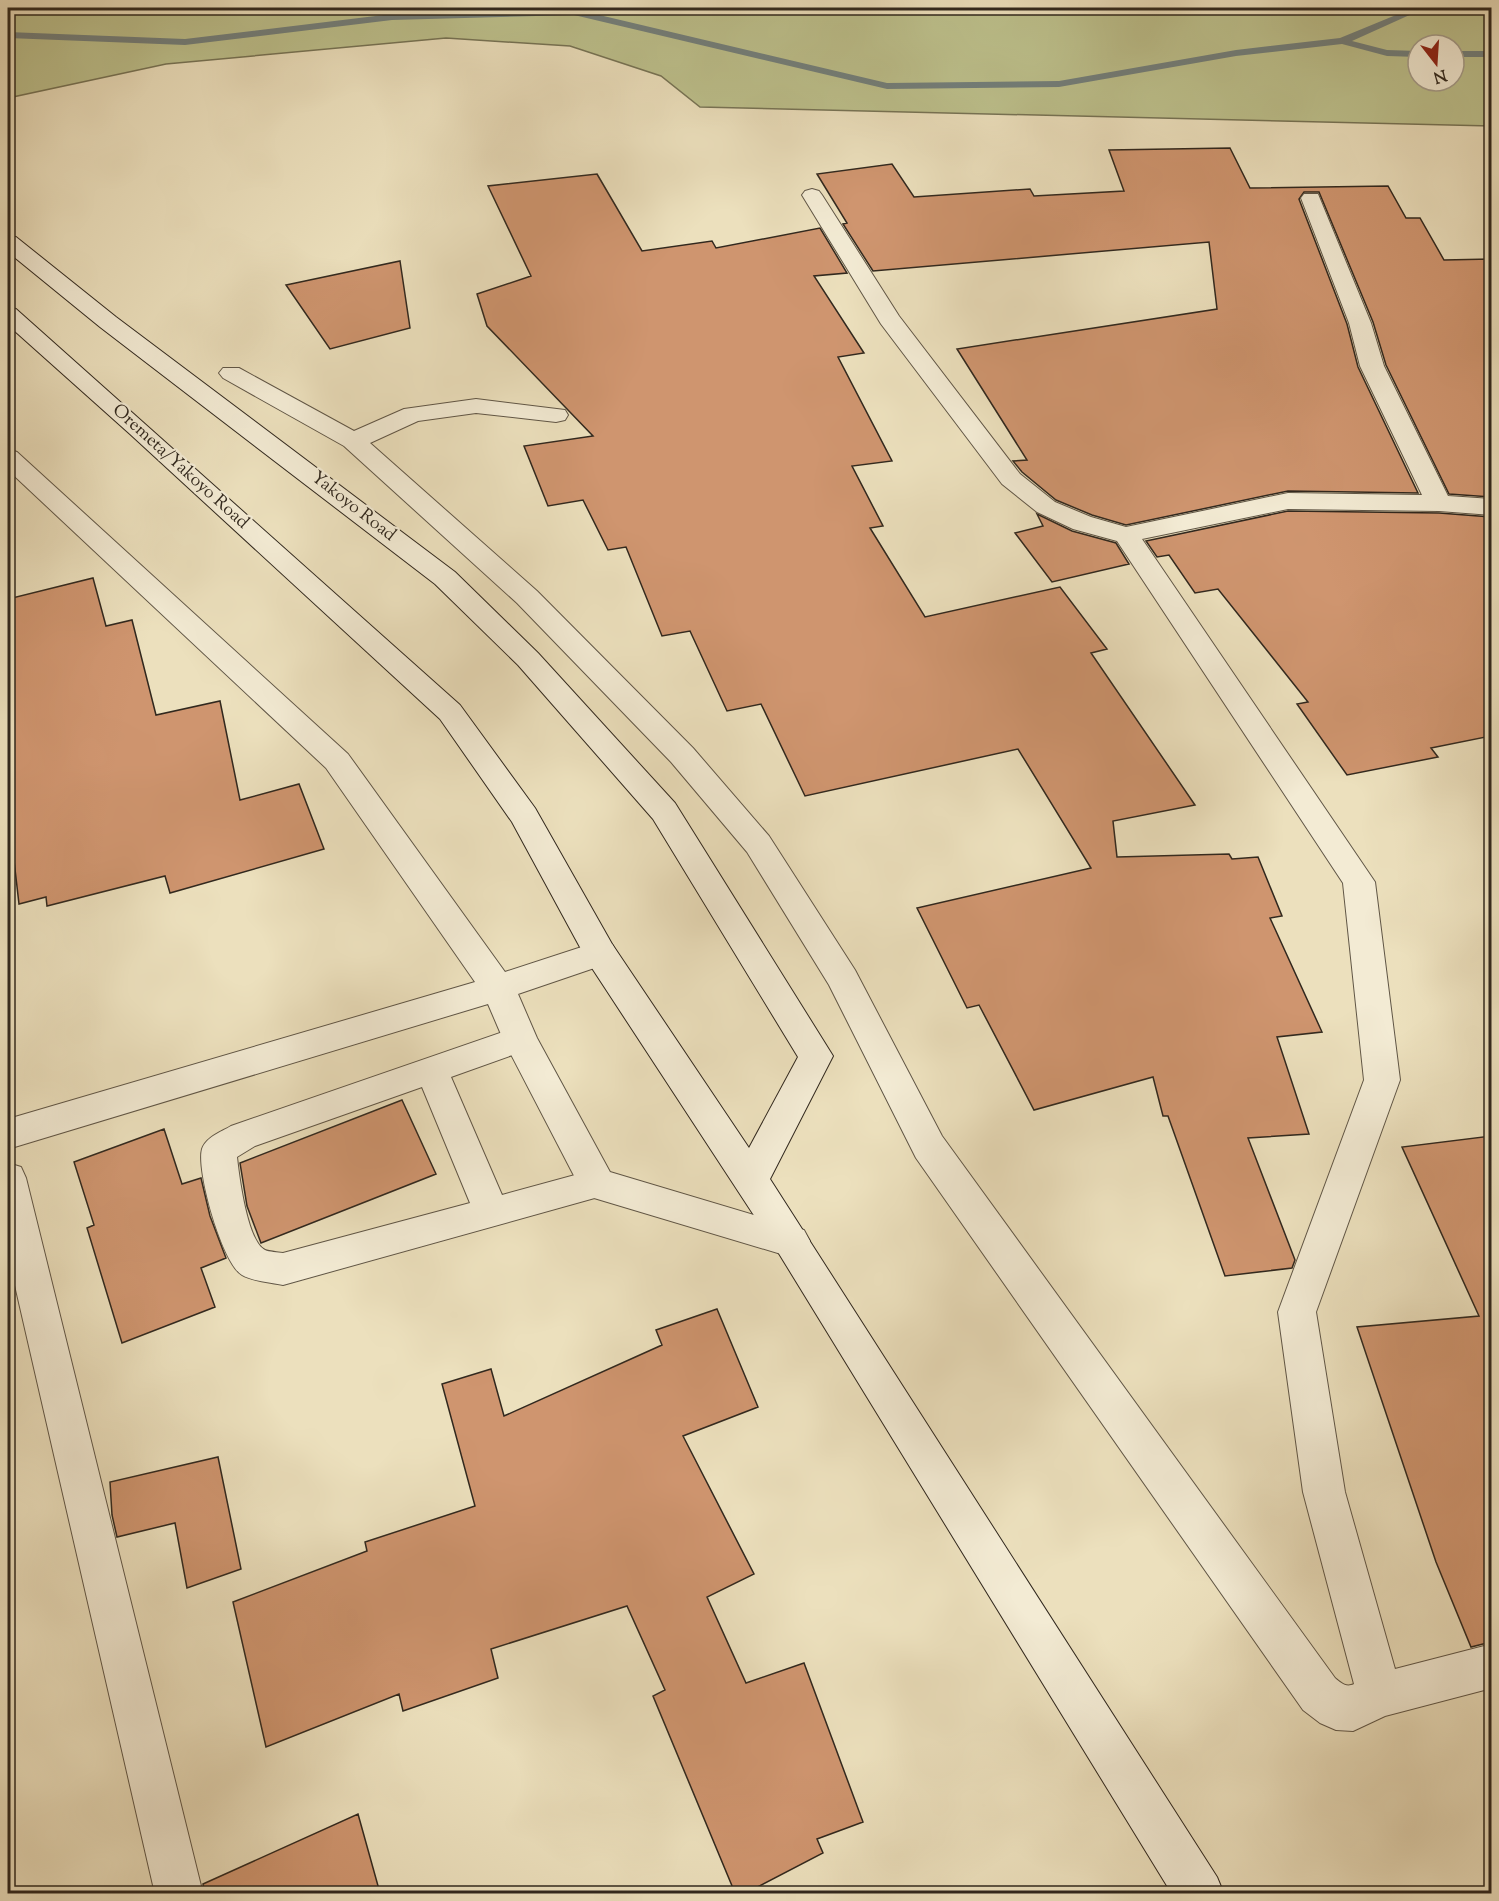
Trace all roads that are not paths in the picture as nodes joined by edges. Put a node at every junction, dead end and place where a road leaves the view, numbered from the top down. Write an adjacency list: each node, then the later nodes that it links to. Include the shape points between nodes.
1 (812, 195): 11 (street, via 889,319 1011,479 1046,507)
2 (1311, 198): 9 (street, via 1360,323 1372,366)
3 (8, 242): 18 (street, Yakoyo Road, via 445,578 528,658 664,811 816,1056)
4 (8, 314): 12 (street, Oremeta/Yakoyo Road, via 450,712 524,816)
5 (231, 373): 7 (street)
6 (556, 415): 7 (street, via 476,406 413,414)
7 (353, 441): 23 (street, via 527,597 682,755 758,844 843,979 929,1147 1320,1694 1336,1707 1353,1708)
8 (8, 457): 13 (street, via 337,761)
9 (1438, 503): 10 (street); 11 (street, via 1288,501)
10 (1491, 507)
11 (1126, 536): 23 (street, via 1359,882 1382,1080 1297,1312 1324,1492)
12 (600, 954): 13 (street); 18 (street, Oremeta/Yakoyo Road)
13 (498, 988): 14 (street); 16 (street)
14 (520, 1039): 15 (lane); 19 (street)
15 (432, 1070): 20 (lane); 20 (lane, via 243,1136 219,1150 220,1172 240,1247 254,1263 283,1269)
16 (8, 1134)
17 (8, 1179): 24 (street)
18 (752, 1180): 21 (street, Oremeta/Yakoyo Road)
19 (597, 1184): 20 (lane); 21 (street)
20 (491, 1211)
21 (791, 1242): 25 (street, Oremeta/Yakoyo Road)
22 (1491, 1666): 23 (street)
23 (1380, 1695)
24 (179, 1893)
25 (1200, 1893)

